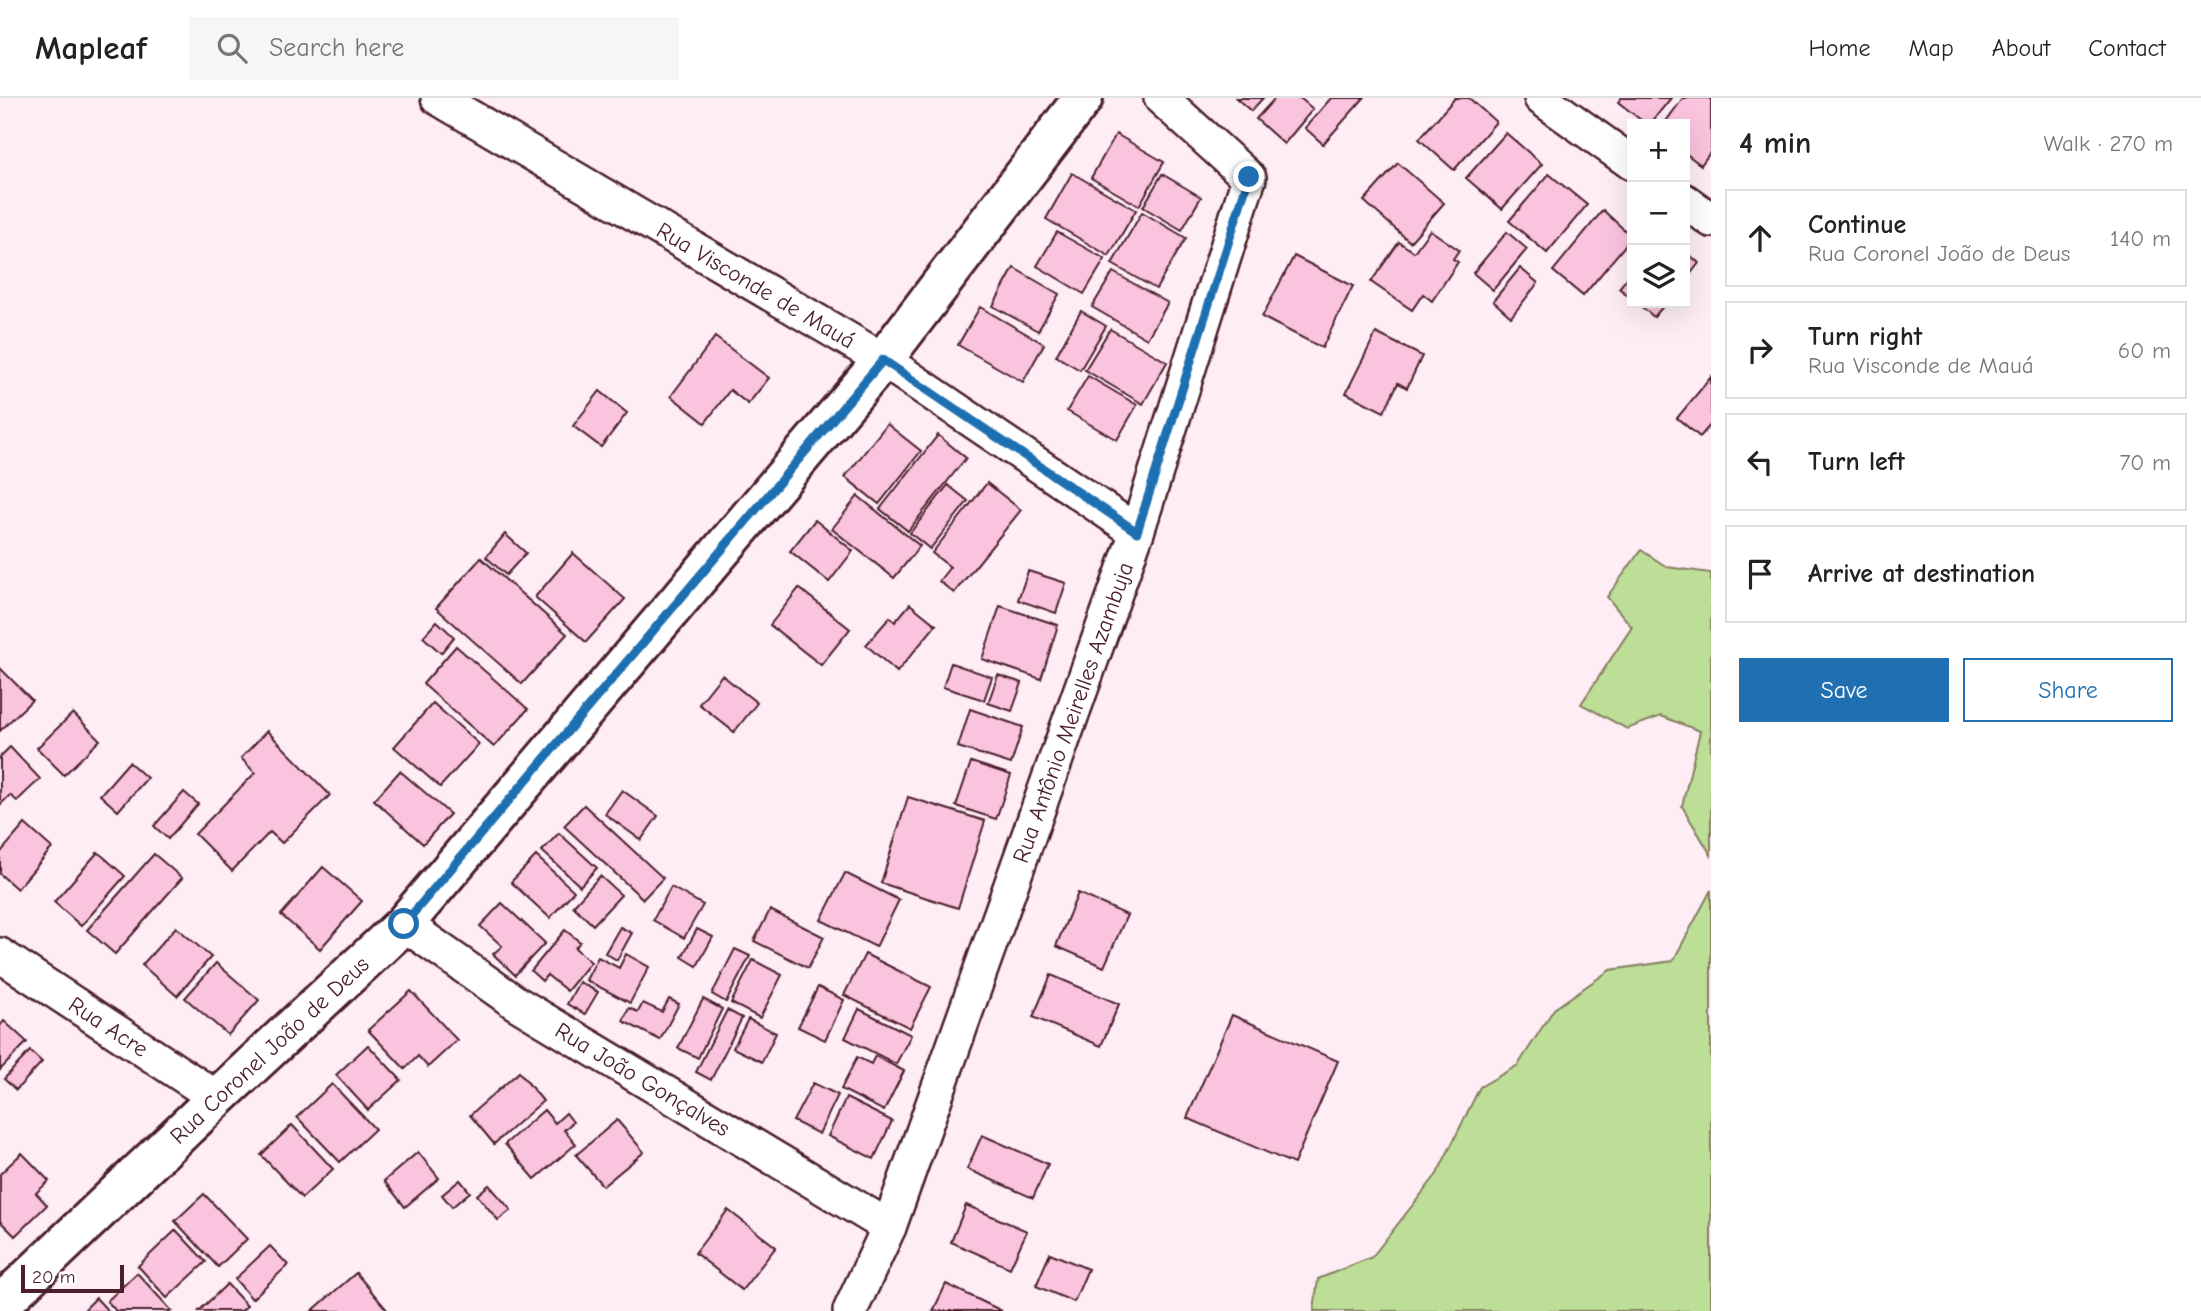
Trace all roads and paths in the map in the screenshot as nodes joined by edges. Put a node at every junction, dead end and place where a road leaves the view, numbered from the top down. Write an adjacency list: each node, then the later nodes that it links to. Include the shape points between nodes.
1 (438, 98): 8 (street, Rua Visconde de Mauá)
2 (1083, 98): 8 (street, Rua Coronel João de Deus)
3 (1161, 98): 9 (street, Rua Antônio Meirelles Azambuja, via 1249,177)
4 (1541, 98): 5 (street)
5 (1627, 159)
6 (1690, 205): 7 (street)
7 (1711, 220)
8 (883, 360): 9 (street, Rua Visconde de Mauá); 10 (street, Rua Coronel João de Deus)
9 (1137, 532): 13 (street, Rua Antônio Meirelles Azambuja)
10 (404, 924): 12 (street, Rua Coronel João de Deus); 13 (street, Rua João Gonçalves, via 516,1003)
11 (0, 955): 12 (street, Rua Acre)
12 (217, 1098): 14 (street, Rua Coronel João de Deus)
13 (889, 1227): 15 (street, Rua Antônio Meirelles Azambuja)
14 (0, 1306)
15 (850, 1311)

